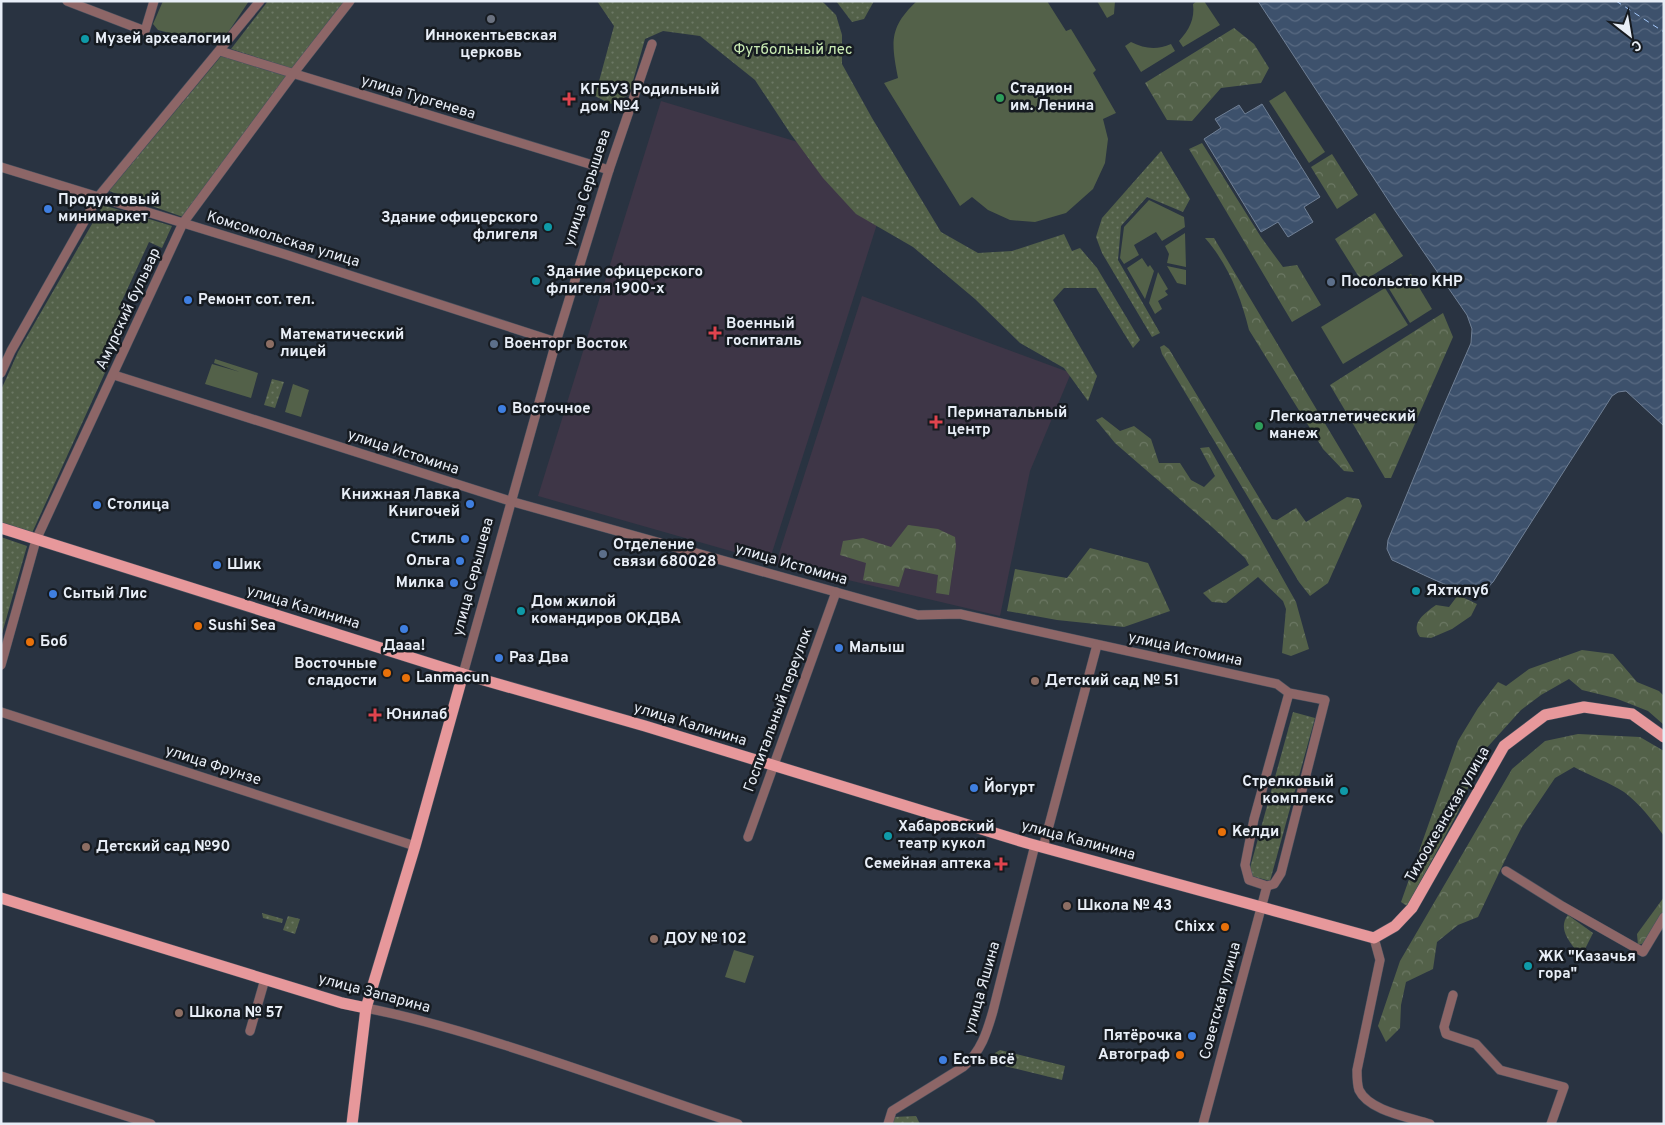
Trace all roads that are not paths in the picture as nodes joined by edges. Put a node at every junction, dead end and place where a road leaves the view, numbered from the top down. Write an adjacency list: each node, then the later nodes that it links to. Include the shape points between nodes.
1 (154, 1): 4 (street, via 145,31)
2 (260, 1): 6 (street)
3 (350, 1): 7 (street, Амурский бульвар)
4 (69, 2)
5 (652, 44): 9 (street, улица Серышева)
6 (220, 51): 7 (street, улица Тургенева); 10 (street)
7 (293, 74): 9 (street, улица Тургенева); 11 (street, Амурский бульвар)
8 (1, 167): 10 (street, Комсомольская улица)
9 (609, 170): 12 (street, улица Серышева)
10 (98, 197): 11 (street, Комсомольская улица); 13 (street)
11 (183, 223): 12 (street, Комсомольская улица); 14 (street, Амурский бульвар)
12 (556, 342): 15 (street, улица Серышева)
13 (1, 373)
14 (114, 375): 15 (street, улица Истомина); 17 (street, Амурский бульвар)
15 (510, 501): 18 (street, улица Истомина); 21 (street, улица Серышева)
16 (1, 528): 17 (main road, улица Калинина)
17 (36, 540): 20 (street, Амурский бульвар); 21 (main road, улица Калинина)
18 (836, 592): 19 (street, улица Истомина, via 918,615 960,614); 26 (street, Госпитальный переулок)
19 (1097, 644): 22 (street, улица Истомина, via 1277,684); 29 (street, улица Яшина)
20 (1, 666)
21 (463, 674): 26 (main road, улица Калинина); 28 (main road, улица Серышева)
22 (1289, 693): 23 (street, улица Истомина); 31 (street, via 1254,819 1245,865 1249,880)
23 (1325, 700): 31 (street, Советская улица, via 1281,873 1274,884)
24 (1, 712): 28 (street, улица Фрунзе)
25 (1664, 737): 35 (main road, Тихоокеанская улица, via 1632,714 1584,707 1545,715 1504,746 1412,908 1395,926)
26 (774, 767): 27 (street, Госпитальный переулок); 29 (main road, улица Калинина)
27 (748, 837)
28 (416, 846): 38 (main road, улица Серышева)
29 (1039, 847): 33 (main road, улица Калинина); 44 (street, улица Яшина, via 986,1036 971,1061 892,1111)
30 (1506, 871): 34 (street, via 1642,952)
31 (1267, 886): 33 (street, Советская улица)
32 (1, 898): 36 (main road, улица Запарина)
33 (1260, 906): 35 (main road, улица Калинина); 45 (street, Советская улица)
34 (1664, 917)
35 (1374, 938): 46 (street, via 1380,960 1357,1070 1358,1088 1364,1098 1376,1107)
36 (265, 979): 38 (main road, улица Запарина); 39 (street)
37 (1453, 995): 47 (street, via 1444,1027 1446,1034 1476,1044 1500,1070 1564,1087)
38 (366, 1008): 42 (main road, улица Серышева); 43 (street, улица Запарина, via 496,1042)
39 (250, 1031)
40 (1, 1076): 41 (street)
41 (150, 1124)
42 (352, 1124)
43 (738, 1124)
44 (888, 1124)
45 (1203, 1124)
46 (1430, 1124)
47 (1551, 1124)

